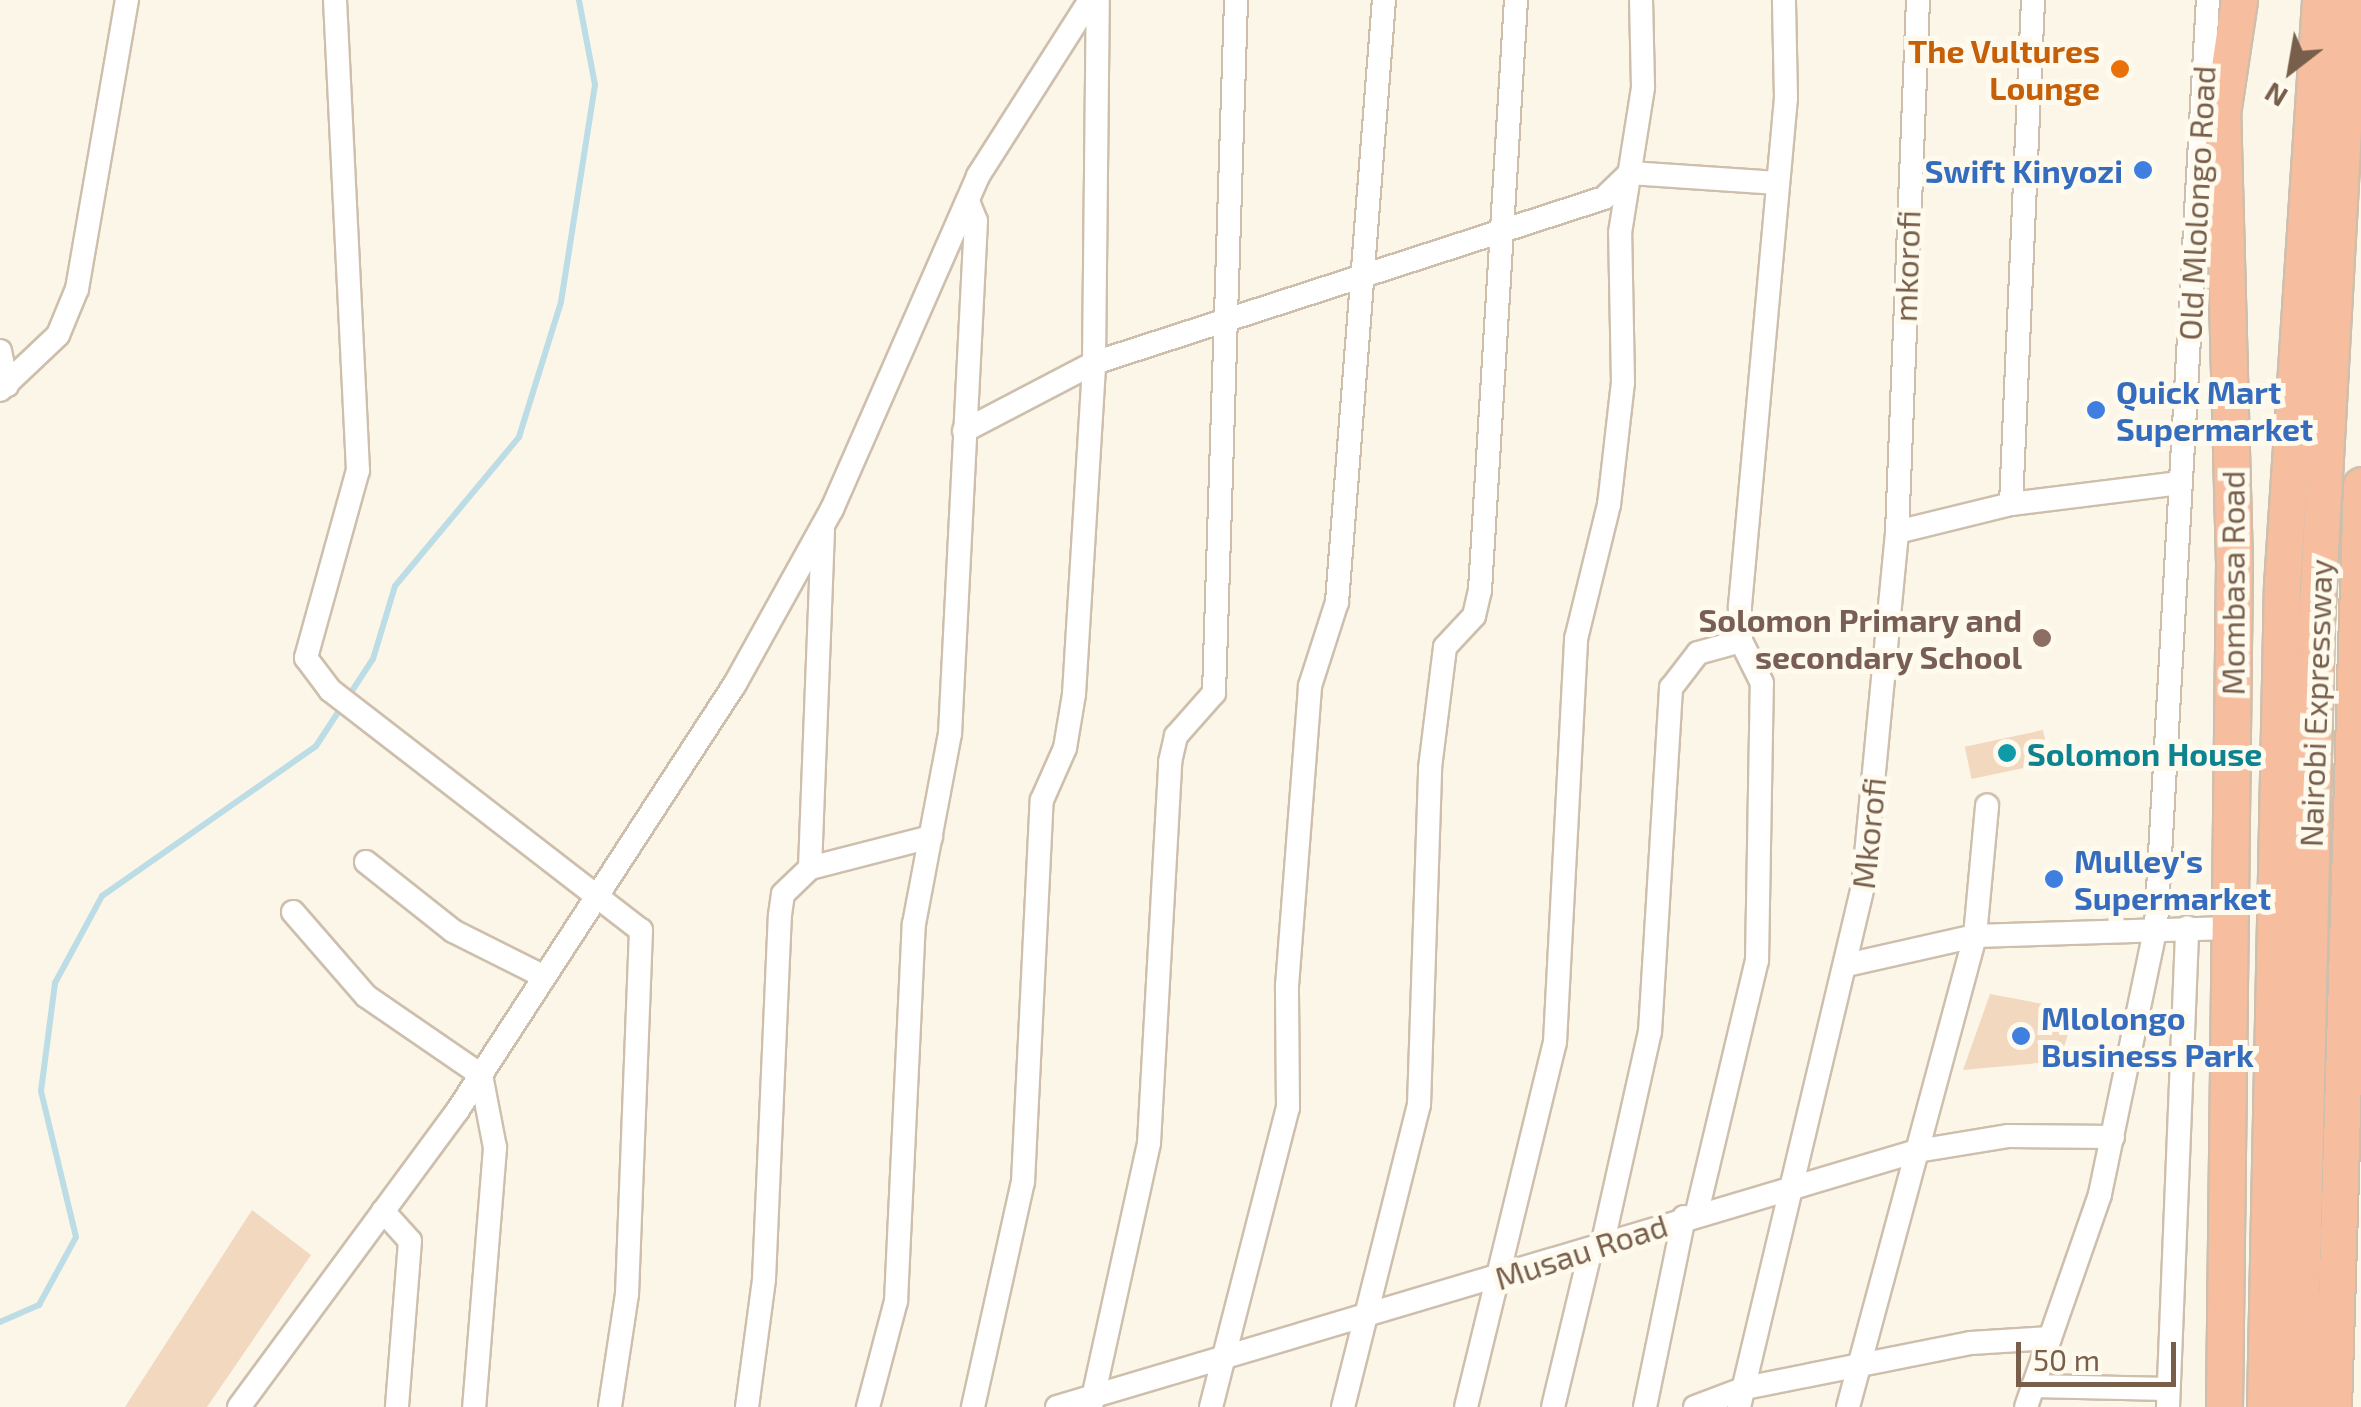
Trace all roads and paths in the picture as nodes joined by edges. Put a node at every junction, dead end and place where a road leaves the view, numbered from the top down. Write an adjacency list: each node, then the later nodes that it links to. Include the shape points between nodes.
1 (128, 0): 23 (street, via 77,288 58,335)
2 (335, 0): 35 (street, via 358,470 306,658 330,690)
3 (1094, 0): 17 (street); 22 (street)
4 (1236, 0): 20 (street)
5 (1384, 0): 19 (street)
6 (1516, 0): 18 (street)
7 (1640, 0): 15 (street, via 1642,87)
8 (1784, 0): 16 (street)
9 (1918, 0): 29 (street, mkorofi)
10 (2033, 0): 27 (street)
11 (2208, 0): 25 (street, Old Mlolongo Road)
12 (2239, 0): 39 (highway, Mombasa Road, via 2222,114 2234,564)
13 (2320, 0): 76 (highway, Nairobi Expressway, via 2282,586)
14 (2350, 0): 77 (highway, Nairobi Expressway, via 2316,623)
15 (1630, 173): 16 (street); 18 (street, via 1604,198); 50 (street, via 1609,505 1576,639 1556,1042)
16 (1778, 183): 30 (street)
17 (968, 201): 24 (street, via 976,222); 28 (street)
18 (1504, 233): 19 (street); 51 (street, via 1480,590 1474,616 1446,647 1430,768 1419,1105)
19 (1365, 272): 20 (street); 53 (street, via 1337,602 1310,686 1287,986 1288,1108)
20 (1222, 315): 22 (street); 59 (street, via 1214,692 1176,736 1170,762 1149,1142)
21 (0, 351): 23 (street)
22 (1094, 363): 24 (street); 66 (street, via 1074,694 1065,748 1042,800 1022,1182)
23 (4, 388)
24 (964, 430): 32 (street, via 950,734)
25 (2180, 483): 27 (street); 37 (street, Old Mlolongo Road)
26 (2361, 484): 78 (highway)
27 (2011, 504): 29 (street)
28 (822, 526): 34 (street); 35 (street, via 736,684)
29 (1897, 532): 41 (street, Mkorofi)
30 (1740, 641): 48 (street, via 1762,683 1757,961); 49 (street, via 1698,653 1671,688 1650,1032)
31 (1988, 806): 40 (street)
32 (932, 837): 34 (street); 65 (street, via 914,924 896,1300)
33 (366, 862): 42 (street, via 454,932)
34 (810, 868): 64 (street, via 783,894 780,914 765,1266)
35 (596, 893): 42 (street); 63 (street, via 630,913 644,954 628,1294)
36 (293, 912): 43 (street, via 366,996)
37 (2156, 926): 38 (street); 40 (street); 44 (street, Old Mlolongo Road)
38 (2187, 927): 39 (street); 58 (street)
39 (2230, 928): 75 (highway, Mombasa Road)
40 (1975, 936): 41 (street); 45 (street)
41 (1851, 964): 46 (street, Mkorofi)
42 (542, 976): 43 (street)
43 (480, 1075): 47 (street); 62 (street, via 495,1148)
44 (2113, 1137): 45 (street, Musau Road, via 2009,1136); 52 (street, Old Mlolongo Road)
45 (1917, 1151): 46 (street, Musau Road); 54 (street)
46 (1799, 1184): 48 (street, Musau Road); 57 (street, Mkorofi)
47 (383, 1211): 55 (street); 61 (street, via 410,1241)
48 (1691, 1214): 49 (street, Musau Road); 72 (street)
49 (1596, 1247): 50 (street, Musau Road); 71 (street)
50 (1500, 1279): 51 (street, Musau Road); 70 (street)
51 (1368, 1316): 53 (street, Musau Road); 69 (street)
52 (2050, 1338): 54 (street); 56 (street, Old Mlolongo Road)
53 (1224, 1350): 59 (street, Musau Road); 68 (street)
54 (1859, 1364): 57 (street); 74 (street)
55 (256, 1395): 60 (street)
56 (2029, 1397): 58 (street)
57 (1742, 1398): 73 (street)
58 (2168, 1398)
59 (1093, 1400): 67 (street, Musau Road)
60 (239, 1407)
61 (397, 1407)
62 (474, 1407)
63 (610, 1407)
64 (747, 1407)
65 (868, 1407)
66 (973, 1407)
67 (1057, 1407)
68 (1211, 1407)
69 (1343, 1407)
70 (1466, 1407)
71 (1553, 1407)
72 (1645, 1407)
73 (1695, 1407)
74 (1848, 1407)
75 (2224, 1407)
76 (2265, 1407)
77 (2299, 1407)
78 (2333, 1407)

